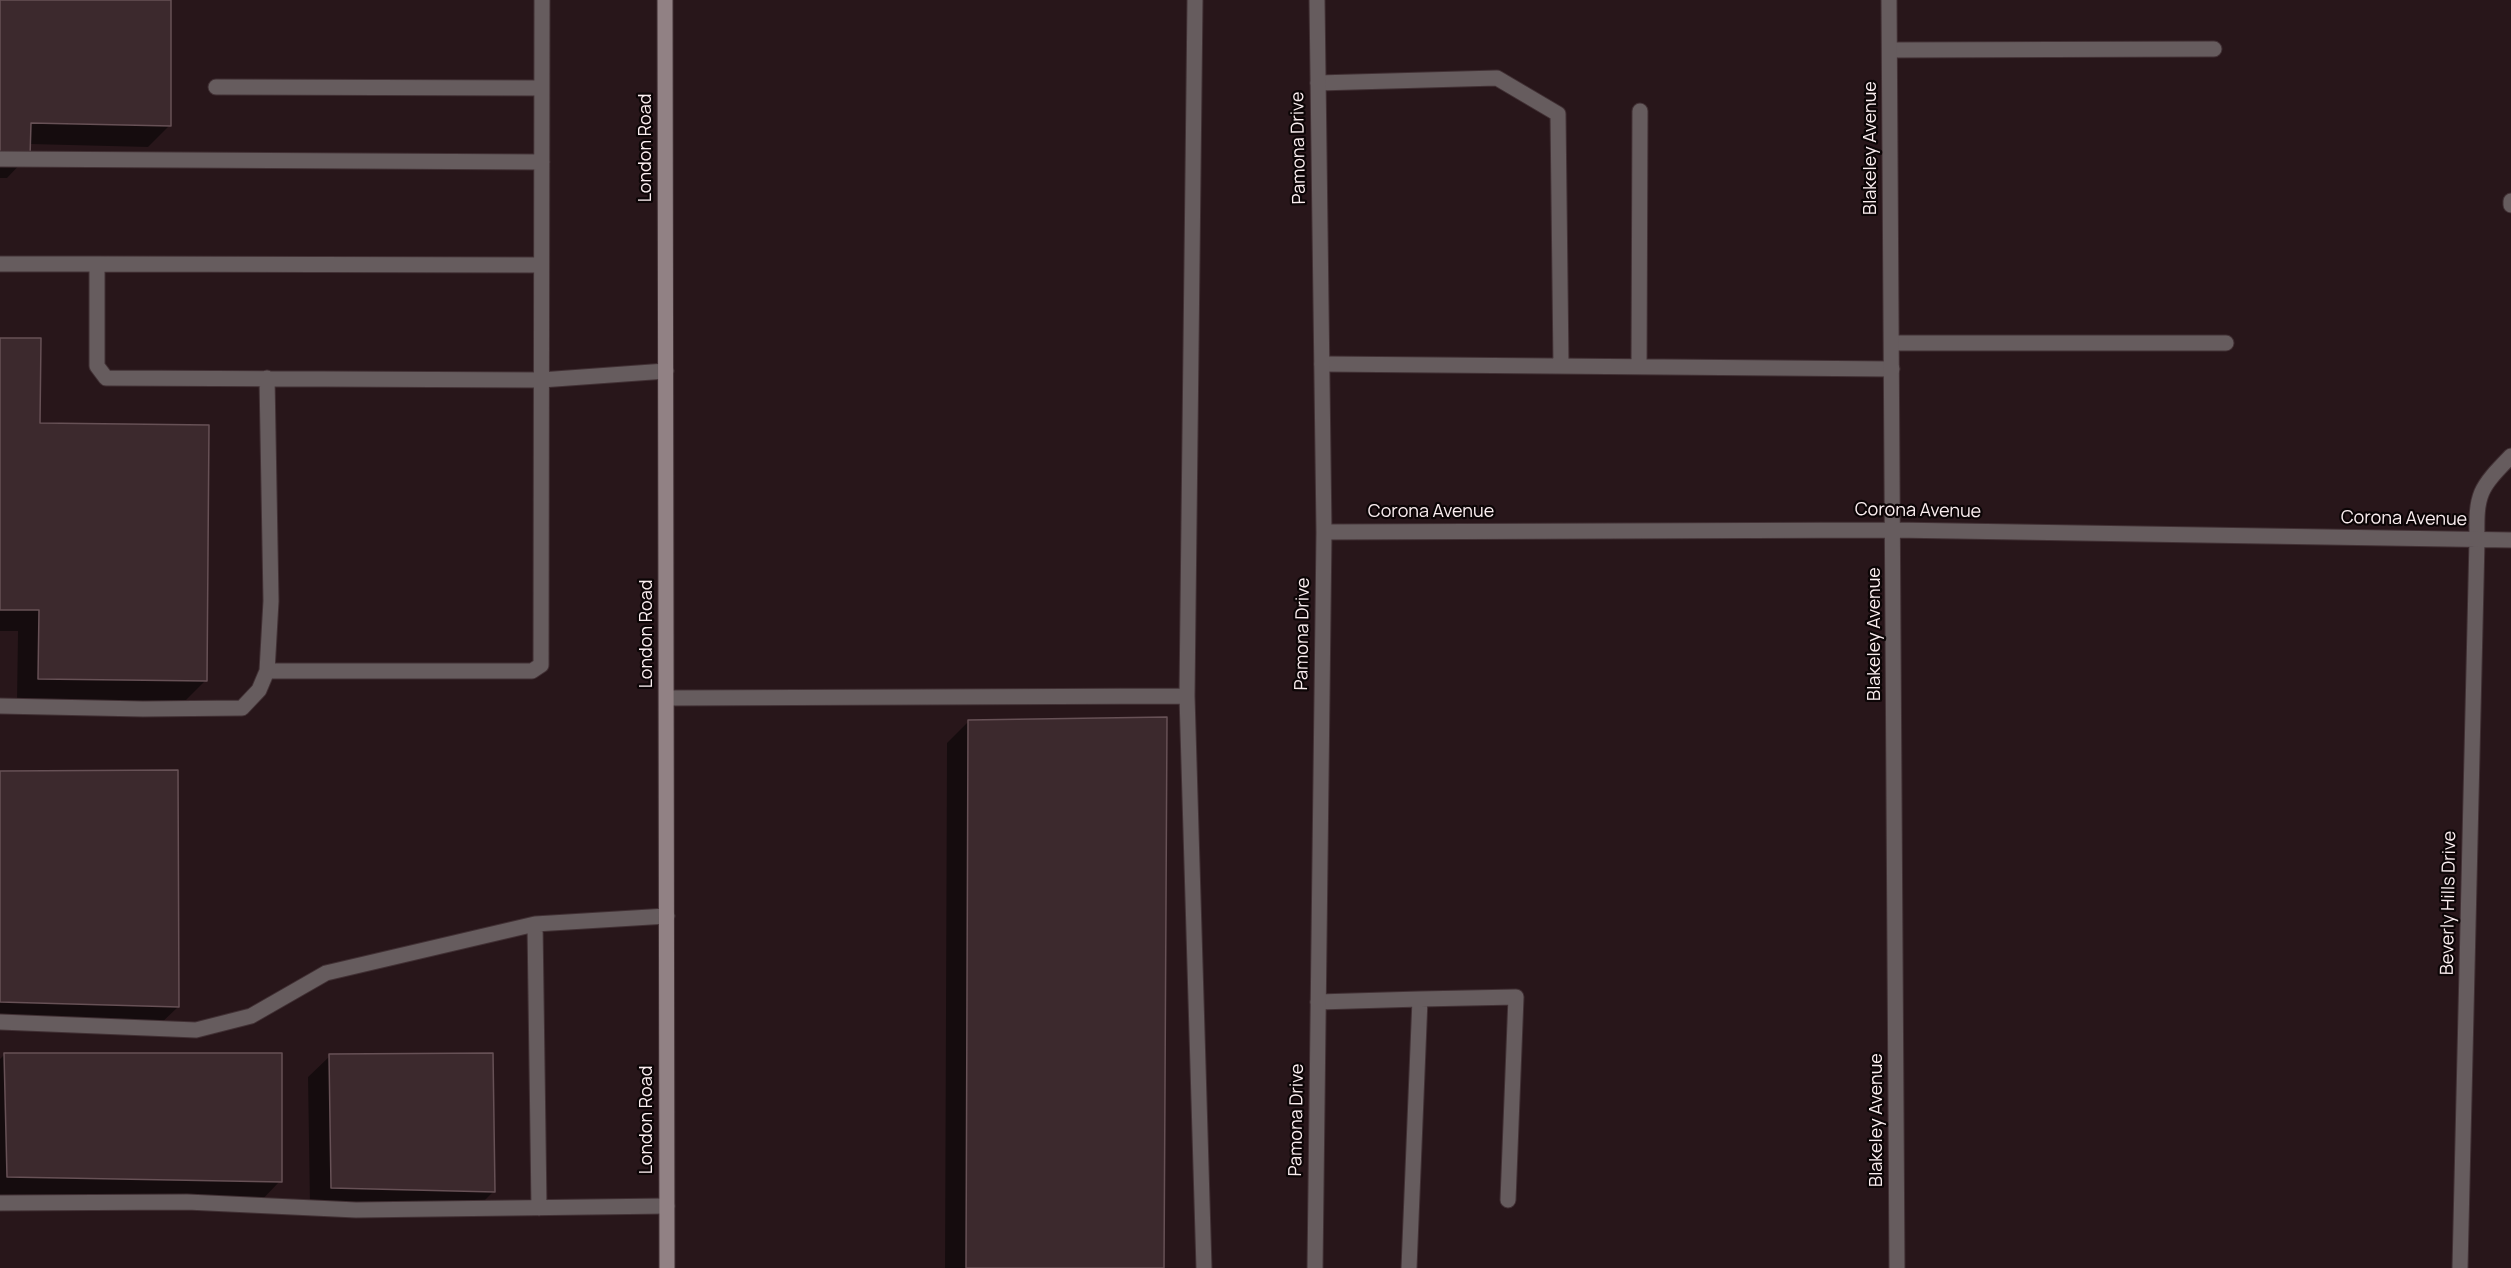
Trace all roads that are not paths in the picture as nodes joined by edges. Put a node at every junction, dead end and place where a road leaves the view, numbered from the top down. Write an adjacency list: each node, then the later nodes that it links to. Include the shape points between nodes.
1 (542, 0): 10 (street)
2 (665, 0): 23 (street, London Road)
3 (1195, 0): 32 (street)
4 (1317, 0): 8 (street, Pamona Drive)
5 (1889, 0): 7 (street, Blakeley Avenue)
6 (2214, 49): 7 (street)
7 (1890, 50): 17 (street, Blakeley Avenue)
8 (1318, 83): 19 (street, Pamona Drive); 20 (street, via 1497,78 1558,114)
9 (216, 87): 10 (street)
10 (541, 87): 13 (street)
11 (1640, 111): 21 (street)
12 (0, 159): 13 (street)
13 (542, 162): 16 (street)
14 (0, 264): 15 (street)
15 (97, 264): 16 (street); 24 (street, via 97,366 106,378)
16 (540, 265): 25 (street)
17 (1892, 343): 18 (street); 22 (street, Blakeley Avenue)
18 (2226, 343)
19 (1322, 364): 20 (street); 28 (street, Pamona Drive)
20 (1561, 366): 21 (street)
21 (1639, 366): 22 (street)
22 (1892, 369): 27 (street, Blakeley Avenue)
23 (666, 371): 25 (street); 33 (street, London Road)
24 (267, 378): 25 (street); 31 (street, via 271,601)
25 (541, 380): 31 (street, via 541,665 532,671)
26 (2511, 456): 29 (street, Beverly Hills Drive, via 2483,485 2476,507)
27 (1894, 530): 28 (street, Corona Avenue); 29 (street, Corona Avenue); 48 (street, Blakeley Avenue)
28 (1324, 532): 38 (street, Pamona Drive)
29 (2477, 540): 30 (street, Corona Avenue); 49 (street, Beverly Hills Drive)
30 (2511, 540)
31 (267, 671): 34 (street, via 259,690 242,708)
32 (1187, 696): 33 (street); 45 (street)
33 (667, 698): 35 (street, London Road)
34 (0, 705)
35 (667, 916): 36 (street); 42 (street, London Road)
36 (535, 924): 39 (street, via 326,974 251,1016 196,1030); 43 (street)
37 (1420, 999): 38 (street); 40 (street, via 1516,997); 47 (street)
38 (1318, 1002): 46 (street, Pamona Drive)
39 (0, 1022)
40 (1508, 1200)
41 (0, 1203): 43 (street, via 187,1202 356,1210)
42 (667, 1206): 43 (street); 44 (street, London Road)
43 (539, 1208)
44 (667, 1268)
45 (1204, 1268)
46 (1315, 1268)
47 (1409, 1268)
48 (1897, 1268)
49 (2460, 1268)

